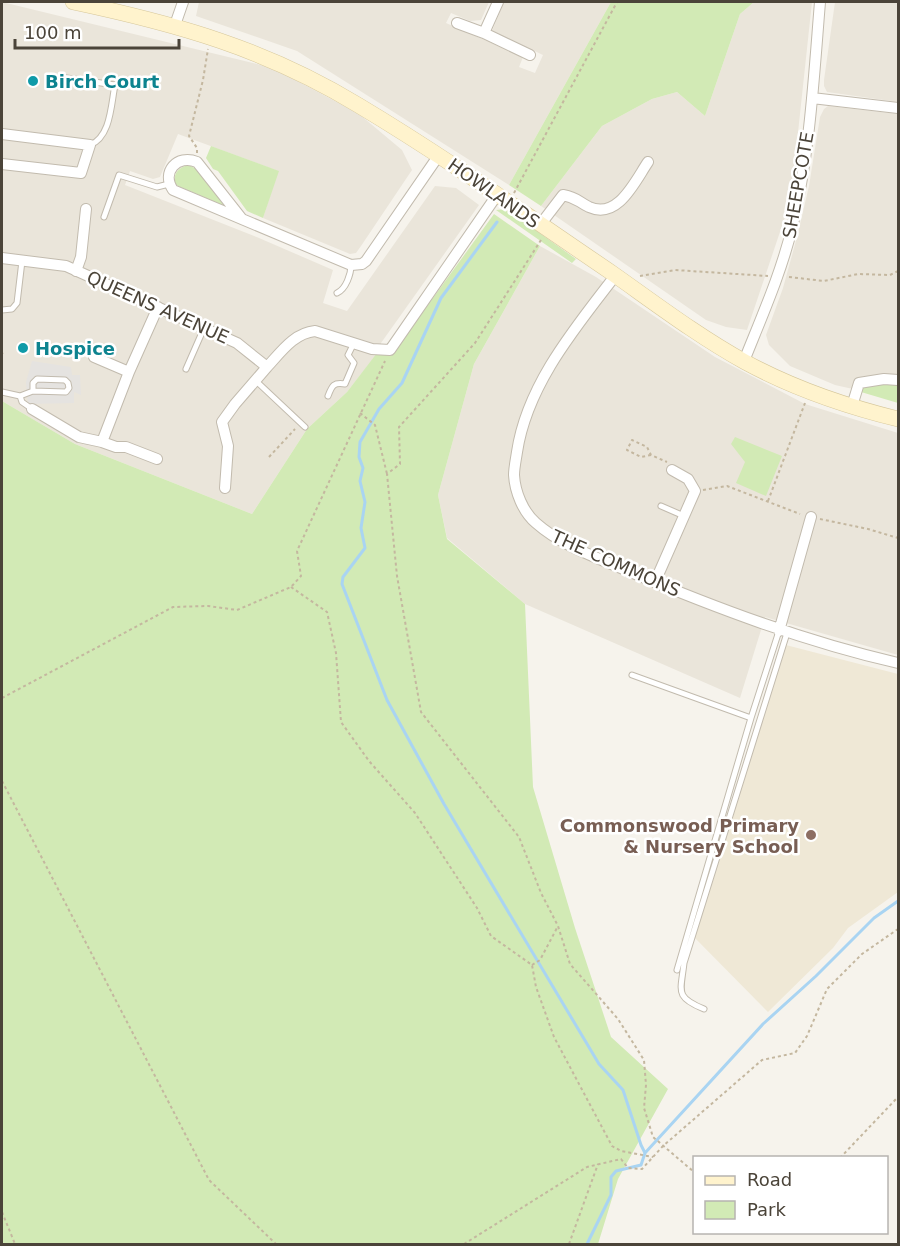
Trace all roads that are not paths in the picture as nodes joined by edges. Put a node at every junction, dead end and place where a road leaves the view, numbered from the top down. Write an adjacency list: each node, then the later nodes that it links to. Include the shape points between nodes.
1 (73, 2): 6 (street, HOWLANDS)
2 (183, 2): 6 (street)
3 (498, 2): 7 (street)
4 (820, 2): 10 (street, SHEEPCOTE)
5 (457, 23): 7 (street)
6 (175, 25): 14 (street, HOWLANDS, via 282,64 357,104)
7 (484, 33): 8 (street)
8 (530, 55)
9 (60, 77): 13 (lane, via 116,85 106,128)
10 (812, 98): 11 (street); 34 (street, SHEEPCOTE, via 801,188 786,249)
11 (898, 108)
12 (2, 134): 13 (street)
13 (90, 145): 16 (street, via 81,173)
14 (439, 155): 18 (street, HOWLANDS); 25 (street, via 366,261)
15 (648, 162): 22 (street, via 620,203 603,210 563,195)
16 (2, 164)
17 (169, 184): 20 (lane, via 157,187 119,175); 21 (street, via 173,190); 21 (street, via 176,163 182,159 197,162)
18 (503, 199): 22 (street, HOWLANDS); 32 (street, via 390,350)
19 (86, 208): 26 (street)
20 (104, 217)
21 (242, 219): 25 (street)
22 (544, 227): 27 (street, HOWLANDS)
23 (2, 258): 24 (street, QUEENS AVENUE)
24 (21, 261): 26 (street, QUEENS AVENUE, via 66,266); 30 (lane, via 17,303 12,309)
25 (351, 265): 28 (lane, via 351,272)
26 (76, 271): 29 (street, QUEENS AVENUE)
27 (618, 278): 34 (street, HOWLANDS); 55 (street, THE COMMONS, via 569,339 536,390 519,441 514,474 519,501 533,522 558,541)
28 (337, 293)
29 (158, 307): 31 (street, QUEENS AVENUE); 37 (street)
30 (2, 310)
31 (204, 328): 35 (street, QUEENS AVENUE, via 237,343); 36 (lane)
32 (354, 344): 35 (street, via 315,331 306,332 297,336); 43 (lane, via 348,355 354,363 348,379 345,384 333,384)
33 (94, 357): 37 (street)
34 (744, 361): 44 (street, HOWLANDS)
35 (267, 367): 38 (street)
36 (186, 369)
37 (129, 372): 48 (street)
38 (255, 380): 47 (lane); 51 (street, via 222,422 228,446)
39 (898, 380): 44 (street, via 859,383)
40 (33, 391): 40 (lane, via 66,392 69,388 65,380 37,380); 42 (lane)
41 (2, 392): 42 (lane)
42 (20, 396): 45 (lane)
43 (328, 396)
44 (852, 406): 46 (street, HOWLANDS)
45 (32, 410): 48 (street, via 79,437)
46 (898, 419)
47 (303, 424)
48 (102, 441): 49 (street)
49 (157, 459)
50 (672, 470): 53 (street, via 688,479 695,491)
51 (225, 488)
52 (661, 506): 53 (lane)
53 (684, 516): 55 (street)
54 (811, 518): 56 (street)
55 (655, 582): 56 (street, THE COMMONS)
56 (783, 632): 57 (street, THE COMMONS); 59 (lane); 61 (lane, via 684,963 681,992 687,1002)
57 (898, 663)
58 (632, 675): 59 (lane)
59 (751, 718): 60 (lane)
60 (677, 970)
61 (704, 1009)

